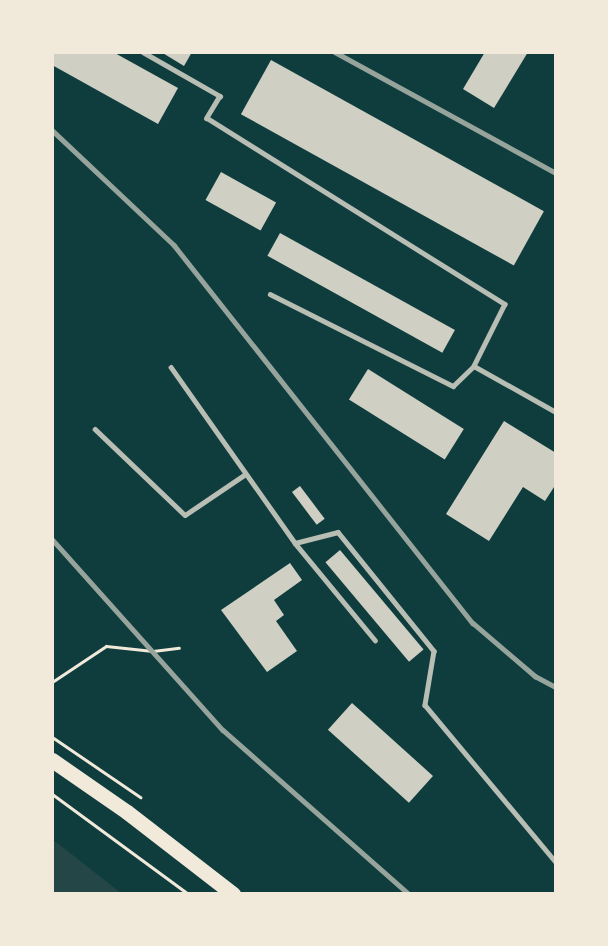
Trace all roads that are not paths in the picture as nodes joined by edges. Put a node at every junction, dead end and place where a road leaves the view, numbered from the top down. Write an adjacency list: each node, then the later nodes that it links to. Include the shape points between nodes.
1 (143, 52): 3 (lane, via 220,96 207,118 505,304)
2 (270, 294): 3 (lane, via 453,386)
3 (474, 366): 5 (lane)
4 (171, 367): 7 (lane)
5 (555, 412)
6 (94, 429): 7 (lane, via 185,515)
7 (244, 475): 8 (lane)
8 (295, 543): 9 (lane); 11 (lane, via 338,532 362,561 434,651 425,705)
9 (375, 640)
10 (52, 760): 12 (main road, via 128,812)
11 (555, 862)
12 (233, 894)

